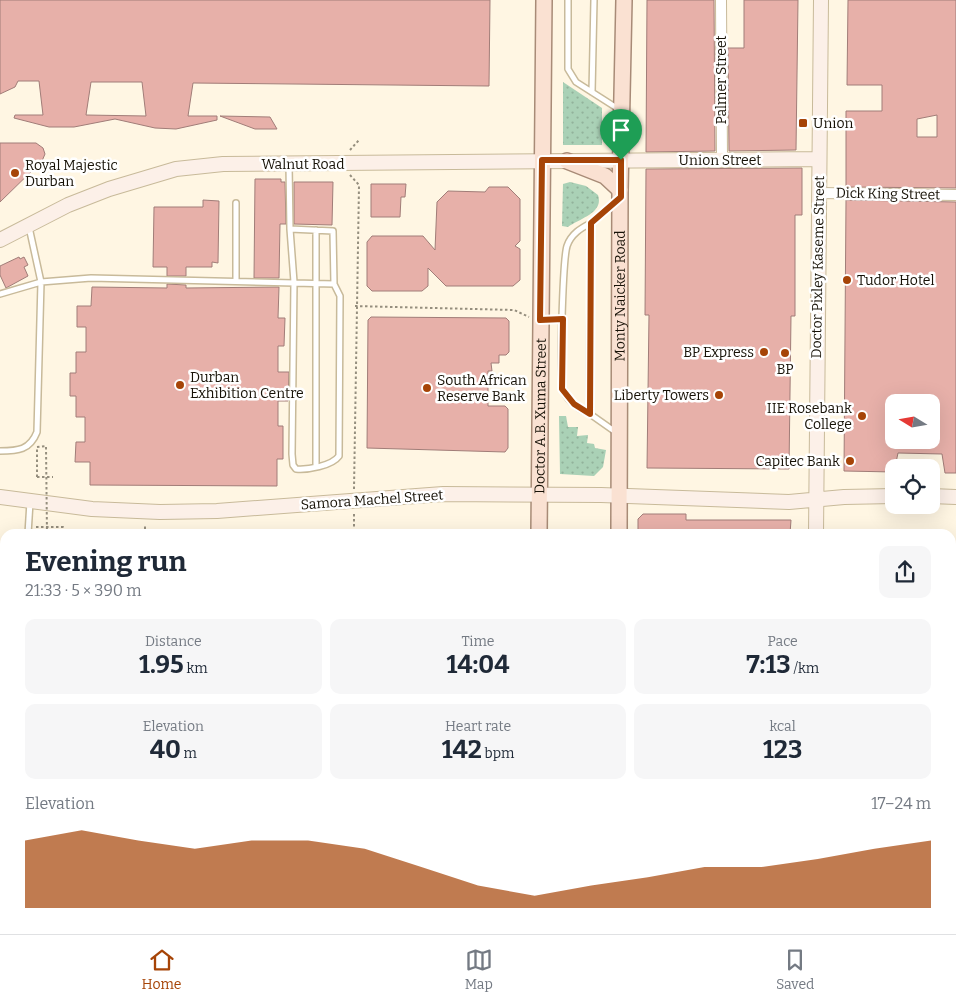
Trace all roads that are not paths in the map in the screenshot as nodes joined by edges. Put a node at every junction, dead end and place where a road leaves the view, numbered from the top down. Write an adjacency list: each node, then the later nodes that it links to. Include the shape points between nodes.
1 (544, 0): 11 (main road, Doctor A.B. Xuma Street)
2 (568, 0): 7 (lane, via 568,69 572,78)
3 (594, 0): 7 (lane)
4 (624, 0): 8 (main road, Monty Naicker Road)
5 (721, 0): 9 (street, Palmer Street)
6 (821, 0): 10 (main road, Doctor Pixley Kaseme Street)
7 (592, 92): 8 (lane)
8 (622, 112): 12 (main road, Monty Naicker Road)
9 (722, 159): 10 (main road, Union Street); 12 (main road, Union Street)
10 (819, 159): 16 (main road, Doctor Pixley Kaseme Street)
11 (542, 160): 13 (main road, Walnut Road); 14 (main road, Walnut Road); 34 (main road, Doctor A.B. Xuma Street)
12 (621, 160): 13 (main road, Walnut Road); 15 (main road, Monty Naicker Road)
13 (567, 161): 15 (main road, via 605,176)
14 (289, 164): 20 (main road, Walnut Road, via 223,164 176,169 109,189); 21 (lane)
15 (620, 193): 19 (lane); 31 (main road, Monty Naicker Road)
16 (819, 193): 17 (street, Dick King Street); 40 (main road, Doctor Pixley Kaseme Street)
17 (956, 195)
18 (236, 202): 24 (lane)
19 (591, 223): 30 (lane); 30 (lane, via 573,236 565,253 562,351 562,389 574,404)
20 (29, 226): 23 (main road, Walnut Road); 25 (lane)
21 (290, 229): 22 (lane); 26 (lane)
22 (316, 230): 27 (lane); 28 (lane, via 330,230 335,235)
23 (0, 240)
24 (236, 280): 25 (lane, via 91,278); 26 (lane)
25 (41, 282): 29 (lane); 32 (lane, via 37,432 22,450)
26 (294, 282): 27 (lane); 33 (lane, via 292,465 296,469)
27 (318, 282): 28 (lane); 33 (lane)
28 (334, 284): 33 (lane, via 340,296 339,456)
29 (0, 294)
30 (590, 414): 31 (lane)
31 (618, 434): 35 (main road, Monty Naicker Road)
32 (0, 451)
33 (316, 466)
34 (540, 496): 35 (main road, Samora Machel Street); 41 (main road, Samora Machel Street, via 443,494 169,512); 43 (main road, Doctor A.B. Xuma Street)
35 (619, 496): 40 (main road, Samora Machel Street, via 789,502); 44 (main road, Monty Naicker Road)
36 (885, 496): 40 (main road, Samora Machel Street)
37 (940, 496): 39 (main road)
38 (0, 497): 41 (main road, Samora Machel Street)
39 (956, 497)
40 (816, 499): 45 (main road, Doctor Pixley Kaseme Street)
41 (30, 502): 42 (lane)
42 (28, 529)
43 (539, 529)
44 (619, 529)
45 (816, 529)

